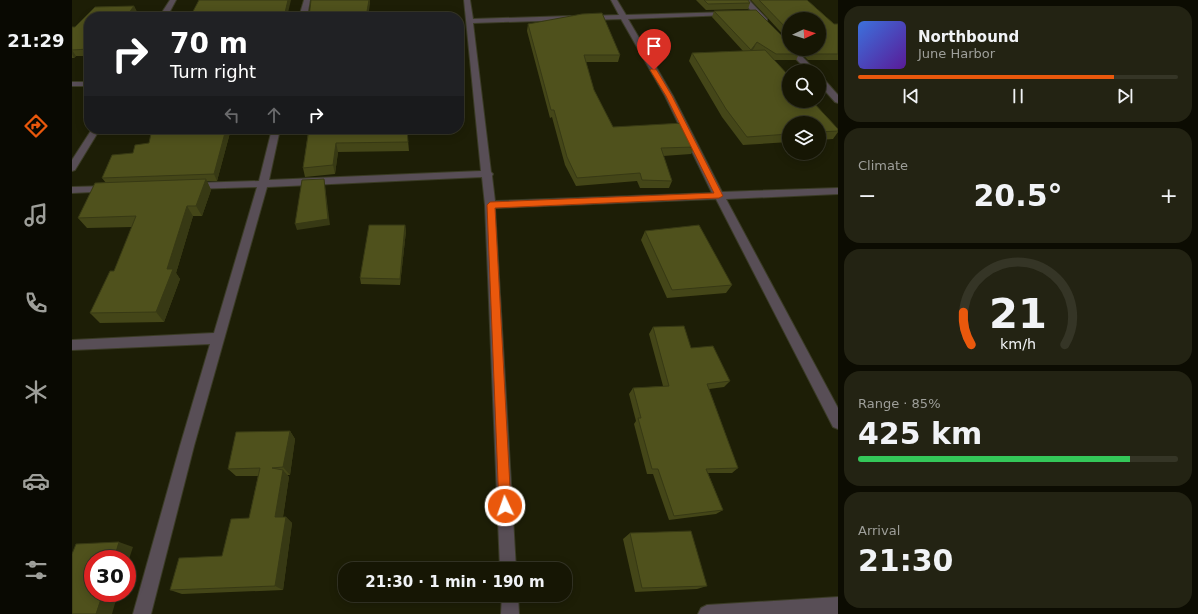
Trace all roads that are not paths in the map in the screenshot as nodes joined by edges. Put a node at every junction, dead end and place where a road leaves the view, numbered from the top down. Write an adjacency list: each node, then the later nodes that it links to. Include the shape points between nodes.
1 (173, 0): 6 (street)
2 (307, 0): 7 (street)
3 (467, 0): 10 (street)
4 (614, 0): 9 (street)
5 (745, 0): 11 (street, via 752,12)
6 (166, 12)
7 (304, 12)
8 (740, 13): 9 (street)
9 (622, 17): 10 (street); 29 (street, via 669,96)
10 (470, 21): 23 (street)
11 (770, 27)
12 (798, 56): 13 (street)
13 (805, 64)
14 (72, 84): 15 (street)
15 (84, 84)
16 (838, 84): 17 (street)
17 (826, 85)
18 (826, 86): 19 (street)
19 (838, 100)
20 (93, 134): 22 (street)
21 (275, 134): 24 (street)
22 (72, 168)
23 (488, 174): 24 (street); 30 (street)
24 (263, 184): 25 (street); 31 (street)
25 (183, 186)
26 (120, 188): 27 (street)
27 (72, 190)
28 (838, 190): 29 (street)
29 (719, 196): 30 (street); 33 (street)
30 (490, 205): 34 (street)
31 (218, 338): 32 (street); 37 (street)
32 (72, 345)
33 (838, 422)
34 (508, 562)
35 (510, 602): 38 (street)
36 (838, 606): 39 (street)
37 (142, 614)
38 (510, 614)
39 (707, 614)

